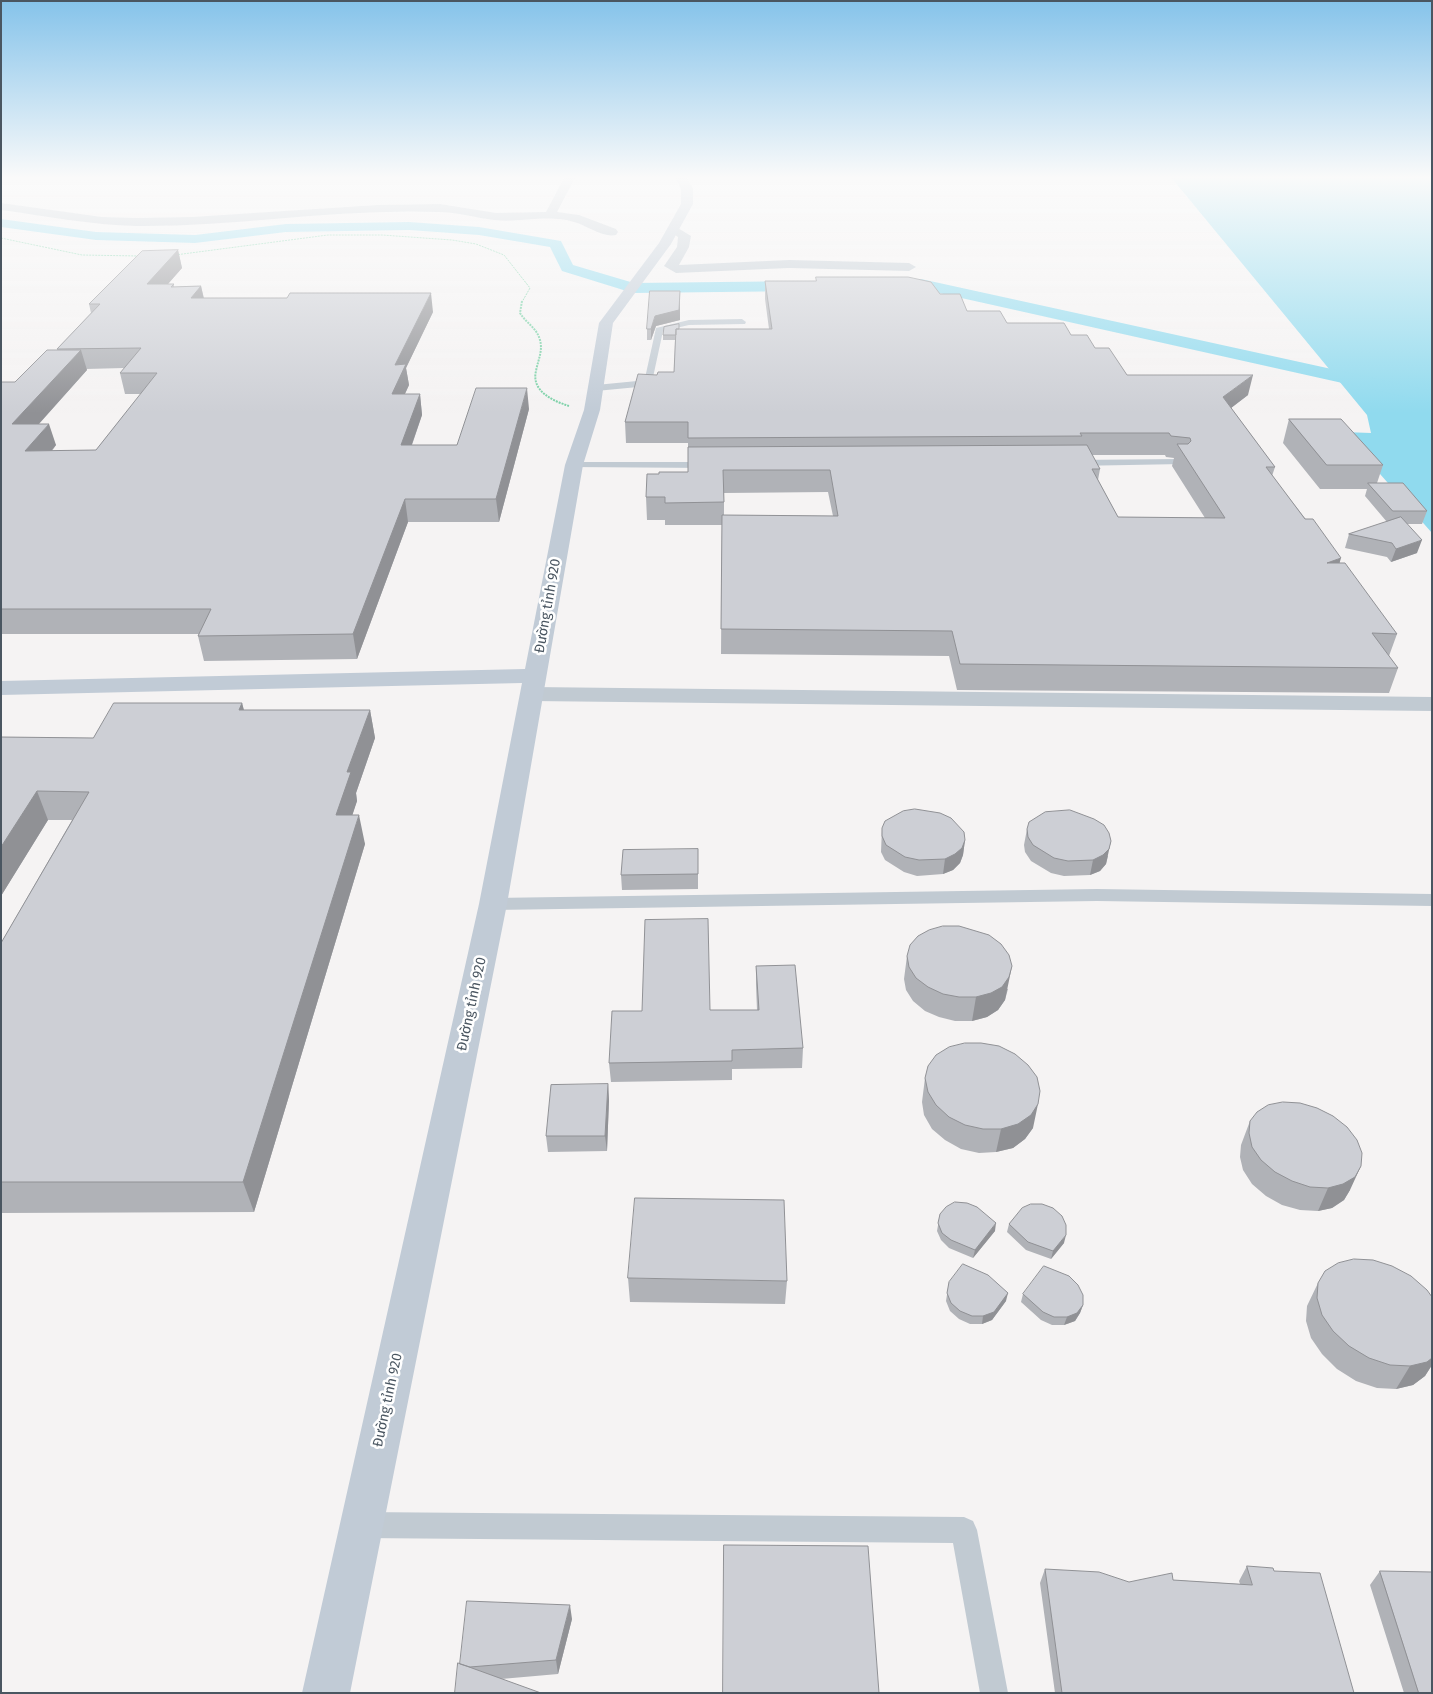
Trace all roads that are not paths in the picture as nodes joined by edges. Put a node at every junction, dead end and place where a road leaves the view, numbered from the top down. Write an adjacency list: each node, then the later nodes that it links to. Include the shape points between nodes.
1 (656, 255): 5 (main road, Đường tỉnh 920, via 606,323)
2 (677, 255): 3 (street, via 671,266 676,269 788,264)
3 (909, 267)
4 (742, 322): 5 (lane, via 687,322 659,330 649,380)
5 (594, 399): 9 (main road, Đường tỉnh 920)
6 (1179, 462): 7 (lane)
7 (1060, 463)
8 (723, 464): 9 (lane)
9 (574, 465): 10 (main road, Đường tỉnh 920)
10 (534, 685): 11 (main road); 12 (street); 14 (main road, Đường tỉnh 920)
11 (1, 688)
12 (1432, 704)
13 (1432, 900): 14 (lane, via 1097,895)
14 (493, 904): 15 (main road, Đường tỉnh 920)
15 (361, 1525): 16 (main road, Đường tỉnh 920); 17 (lane, via 964,1530)
16 (326, 1693)
17 (994, 1693)

